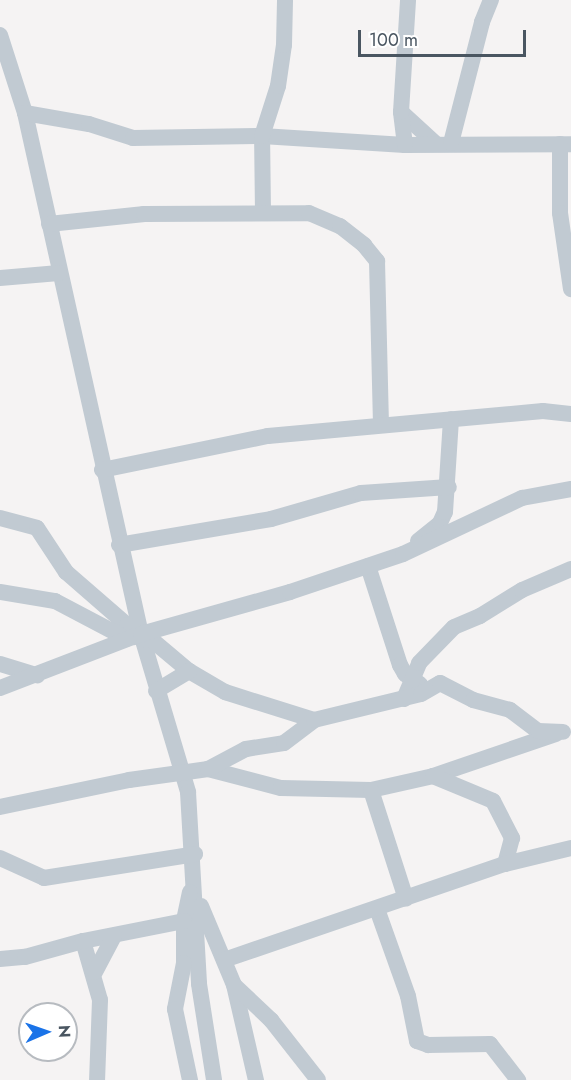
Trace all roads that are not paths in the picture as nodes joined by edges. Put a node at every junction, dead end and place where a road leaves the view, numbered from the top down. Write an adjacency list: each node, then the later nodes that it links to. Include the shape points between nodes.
1 (285, 0): 7 (street, via 278,86)
2 (408, 0): 5 (street)
3 (491, 0): 8 (street)
4 (0, 35): 6 (street)
5 (401, 112): 8 (street); 10 (street)
6 (25, 113): 7 (street, via 89,124 133,138); 12 (street)
7 (262, 136): 10 (street); 11 (street)
8 (443, 144): 9 (street); 10 (street)
9 (565, 144): 15 (street, via 560,213)
10 (405, 145)
11 (263, 213): 12 (street, via 144,214); 18 (street, via 309,213 340,226 377,261)
12 (49, 224): 13 (street)
13 (59, 273): 14 (street); 19 (street)
14 (0, 278)
15 (571, 288)
16 (571, 414): 17 (street, via 543,411)
17 (451, 419): 18 (street); 20 (street)
18 (381, 424): 19 (street, via 268,436)
19 (102, 470): 23 (street)
20 (449, 487): 23 (street, via 369,492 272,519); 24 (street, via 440,523)
21 (571, 489): 24 (street, via 522,498)
22 (0, 518): 28 (street, via 37,528 66,572)
23 (119, 545): 28 (street)
24 (403, 554): 25 (street)
25 (368, 566): 28 (street); 32 (street, via 400,665)
26 (571, 569): 32 (street, via 454,627 427,651)
27 (0, 592): 28 (street, via 55,601)
28 (136, 637): 30 (street, via 152,640); 31 (street); 35 (street)
29 (0, 664): 31 (street)
30 (189, 671): 35 (street); 37 (street, via 246,700 295,711)
31 (37, 675): 33 (street)
32 (412, 680): 34 (street); 36 (street)
33 (0, 688)
34 (431, 689): 36 (street); 38 (street, via 447,683 473,700 510,710 538,731)
35 (156, 691): 40 (street)
36 (404, 699): 37 (street)
37 (314, 720): 39 (street, via 284,743 246,749)
38 (567, 731): 41 (street)
39 (208, 769): 40 (street); 42 (street, via 281,788)
40 (184, 773): 43 (street, via 129,780); 45 (street)
41 (433, 776): 42 (street); 47 (street, via 494,801 512,838)
42 (371, 790): 49 (street)
43 (0, 807)
44 (571, 848): 47 (street)
45 (195, 854): 46 (street, via 44,878); 48 (street)
46 (0, 858)
47 (505, 864): 49 (street)
48 (196, 888): 51 (street, via 190,892); 55 (street); 60 (street, via 200,984)
49 (406, 900): 50 (street)
50 (376, 909): 55 (street); 63 (street, via 408,996 417,1041 428,1045 490,1044)
51 (184, 921): 52 (street); 59 (street, via 184,963 175,1009)
52 (114, 936): 53 (street); 56 (street)
53 (83, 941): 54 (street, via 25,957); 56 (street)
54 (0, 959)
55 (224, 960): 57 (street)
56 (94, 972): 58 (street, via 101,1022)
57 (234, 986): 61 (street); 62 (street, via 271,1020)
58 (97, 1080)
59 (190, 1080)
60 (214, 1080)
61 (256, 1080)
62 (318, 1080)
63 (518, 1080)

